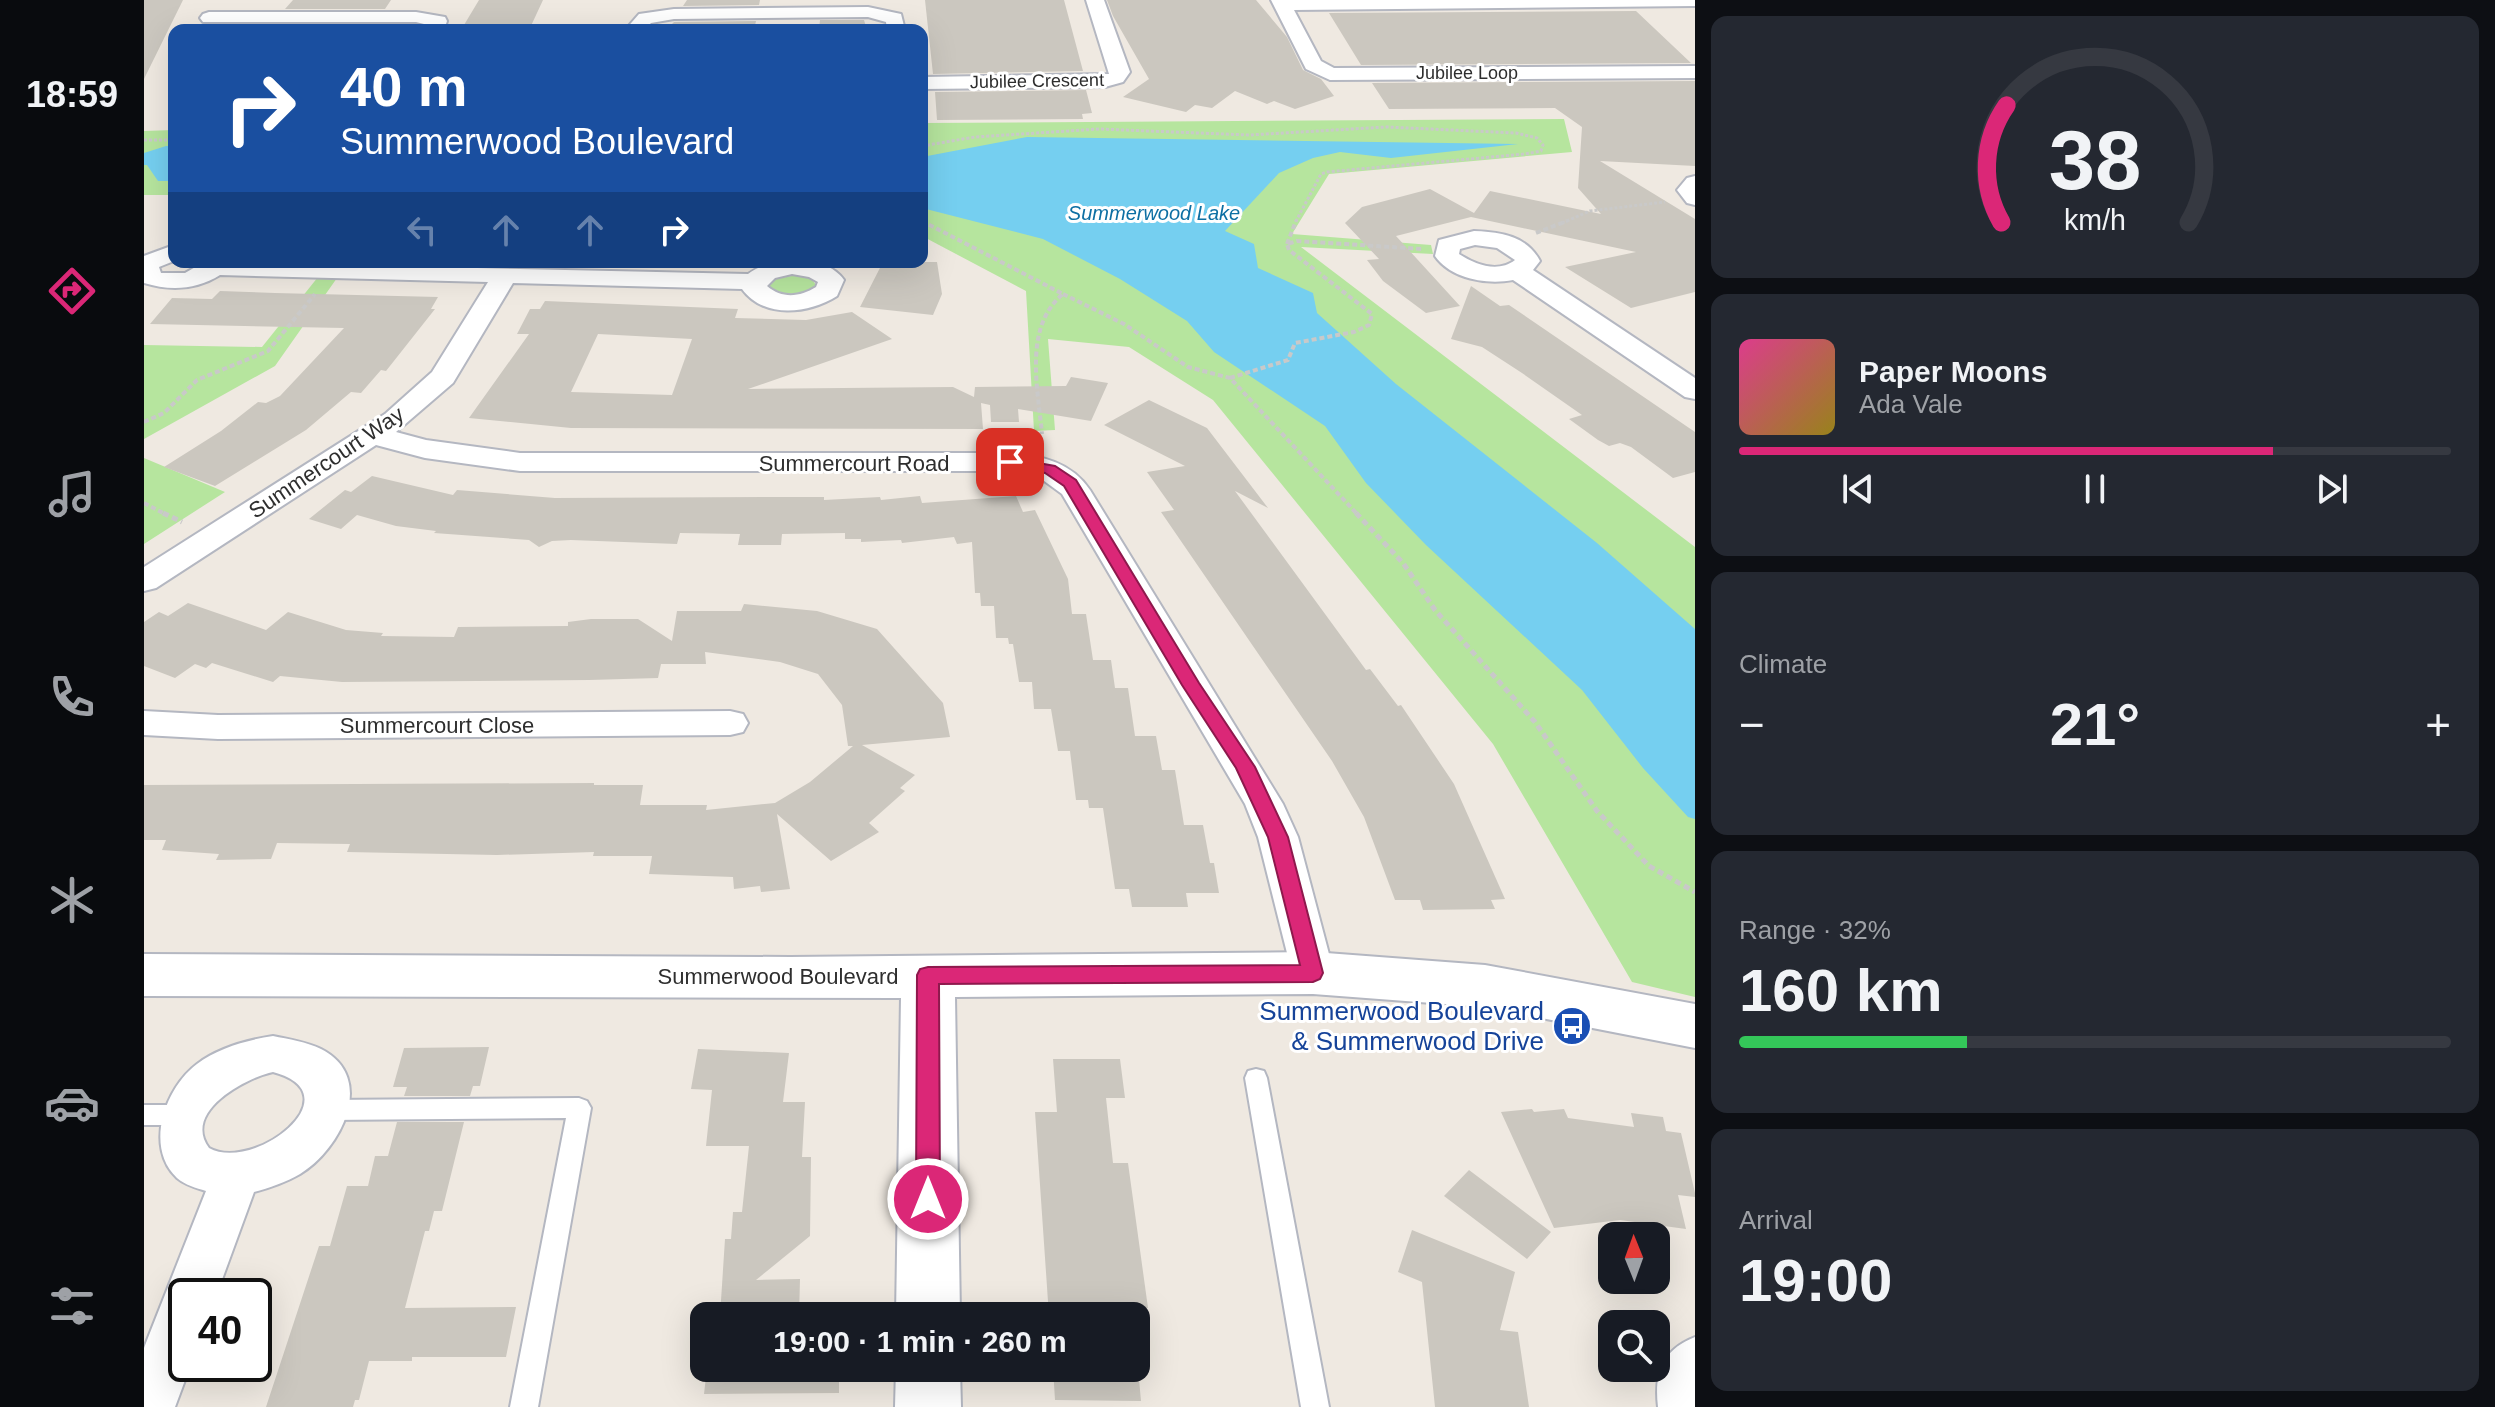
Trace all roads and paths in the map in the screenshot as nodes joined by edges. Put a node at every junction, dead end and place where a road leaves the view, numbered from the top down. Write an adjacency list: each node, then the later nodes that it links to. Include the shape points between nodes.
1 (225, 0): 6 (street)
2 (1095, 0): 11 (street, Jubilee Crescent, via 1120,72 1116,78)
3 (1695, 1): 4 (street)
4 (1281, 2): 10 (street, Jubilee Loop, via 1313,65 1330,74)
5 (789, 6): 8 (street, via 674,14 645,18); 9 (street, via 868,12 895,18)
6 (203, 24): 7 (street, via 416,17)
7 (437, 24)
8 (640, 24)
9 (896, 24)
10 (1695, 72)
11 (928, 83)
12 (144, 140): 13 (path)
13 (168, 140)
14 (928, 145): 19 (path, via 1099,129 1249,135 1368,127 1516,133 1543,145 1541,151 1525,154 1321,174)
15 (1695, 183): 16 (street, via 1688,190)
16 (1695, 198)
17 (1665, 202): 20 (path, via 1590,211)
18 (928, 224): 29 (path)
19 (1287, 244): 21 (path); 30 (path, via 1372,314 1369,325 1295,343 1288,360)
20 (1509, 244): 21 (street, via 1474,238 1454,241); 25 (street, via 1528,261)
21 (1445, 250): 25 (street, via 1464,267)
22 (168, 255): 23 (street, via 148,263 145,273 155,280 176,281)
23 (210, 268)
24 (332, 268): 26 (street)
25 (1517, 271): 31 (street)
26 (506, 274): 27 (street); 34 (street, Summercourt Way, via 443,377)
27 (754, 282)
28 (319, 289): 32 (path, via 268,351 197,380 164,413)
29 (1063, 294): 30 (path, via 1124,324 1188,367); 33 (path, via 1051,300 1038,328)
30 (1230, 378): 40 (path, via 1403,563 1435,610 1535,722 1597,811 1649,866)
31 (1695, 391)
32 (144, 422)
33 (1042, 434)
34 (372, 435): 37 (street, Summercourt Way); 41 (street, Summercourt Road, via 425,449 520,462 1010,462 1062,475 1264,804 1278,837)
35 (144, 503): 36 (path)
36 (185, 524)
37 (144, 581)
38 (144, 723): 39 (street, Summercourt Close)
39 (730, 723)
40 (1695, 892)
41 (1313, 973): 43 (street, Summerwood Boulevard); 44 (street, Summerwood Boulevard, via 1485,986)
42 (144, 975): 43 (street, Summerwood Boulevard)
43 (928, 975): 50 (street)
44 (1695, 1026)
45 (1256, 1078): 57 (lane)
46 (327, 1110): 47 (street, via 326,1084 311,1064 273,1054 251,1057 209,1080); 48 (street, via 318,1129 293,1154 260,1171); 55 (lane, via 579,1108)
47 (163, 1115): 48 (street, via 195,1165)
48 (236, 1175): 49 (street)
49 (197, 1278)
50 (928, 1302)
51 (168, 1354): 54 (street)
52 (1695, 1363): 58 (street, via 1682,1384)
53 (928, 1382): 56 (street)
54 (148, 1407)
55 (524, 1407)
56 (928, 1407)
57 (1315, 1407)
58 (1685, 1407)

